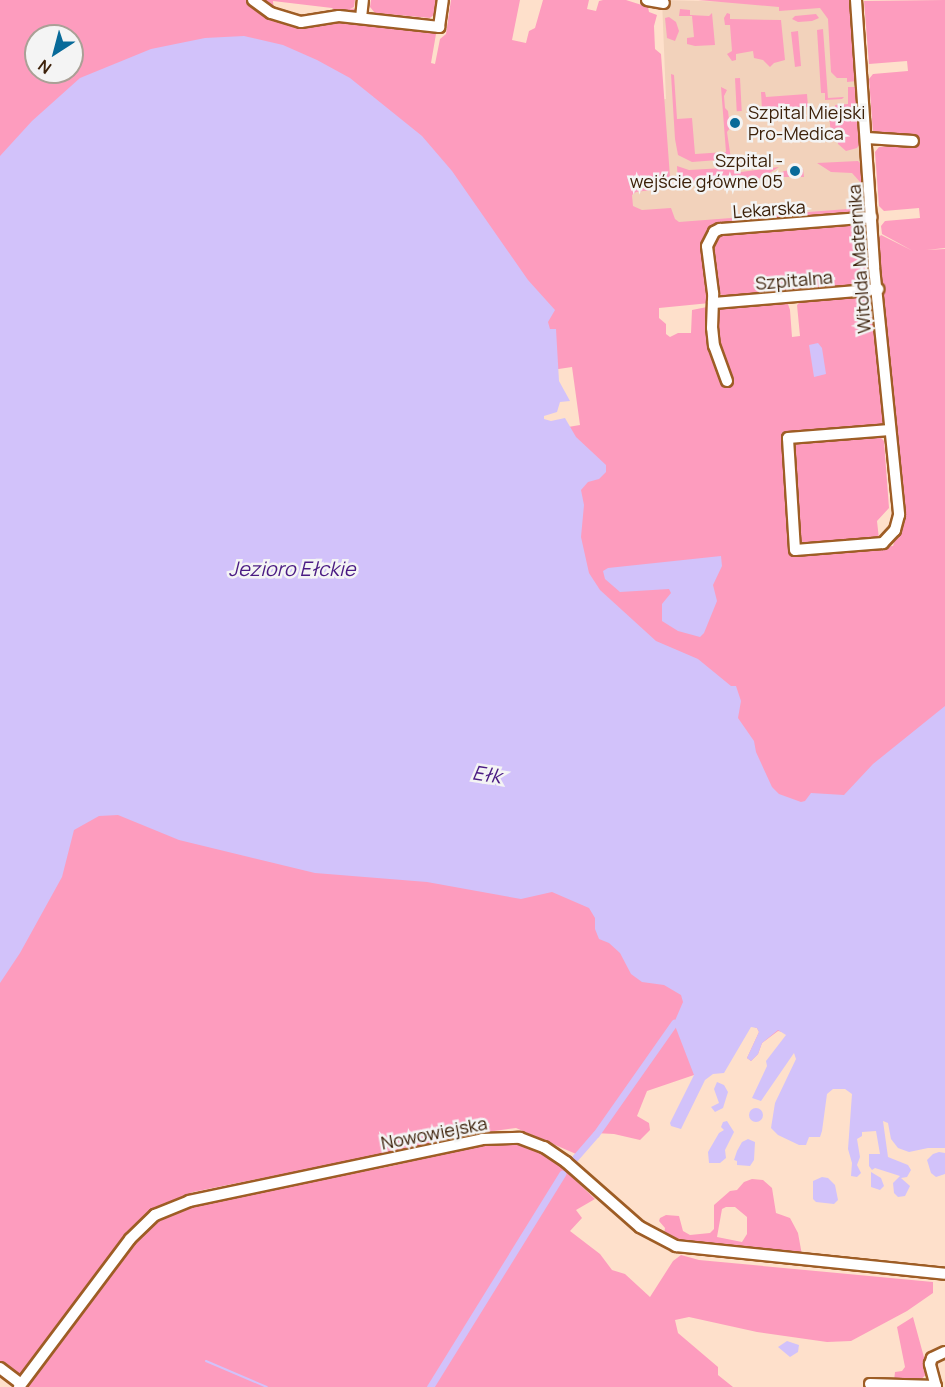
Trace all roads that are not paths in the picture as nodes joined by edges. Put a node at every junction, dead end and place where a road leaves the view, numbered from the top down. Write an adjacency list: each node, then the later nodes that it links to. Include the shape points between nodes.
1 (253, 0): 7 (street, via 271,13 301,22 339,16)
2 (363, 0): 7 (street)
3 (443, 0): 7 (street, via 438,27)
4 (647, 0): 6 (street)
5 (856, 0): 8 (street, Witolda Maternika)
6 (664, 3)
7 (361, 18)
8 (867, 138): 9 (street); 10 (street, Witolda Maternika)
9 (913, 141)
10 (872, 218): 11 (street, Witolda Maternika); 12 (street, Lekarska, via 714,232 708,246)
11 (878, 289): 12 (street, Szpitalna); 14 (street, Witolda Maternika)
12 (712, 303): 13 (street, Lekarska, via 714,346)
13 (727, 381)
14 (890, 430): 14 (street, Witolda Maternika, via 899,515 895,530 883,543 795,550 788,438)
15 (945, 1274): 19 (street, Nowowiejska, via 676,1246 639,1227 544,1147 520,1138 482,1139 189,1200 155,1215 130,1239)
16 (945, 1352): 20 (street, via 932,1358 930,1364)
17 (0, 1368): 19 (street)
18 (870, 1384): 20 (street)
19 (20, 1385)
20 (936, 1387)

